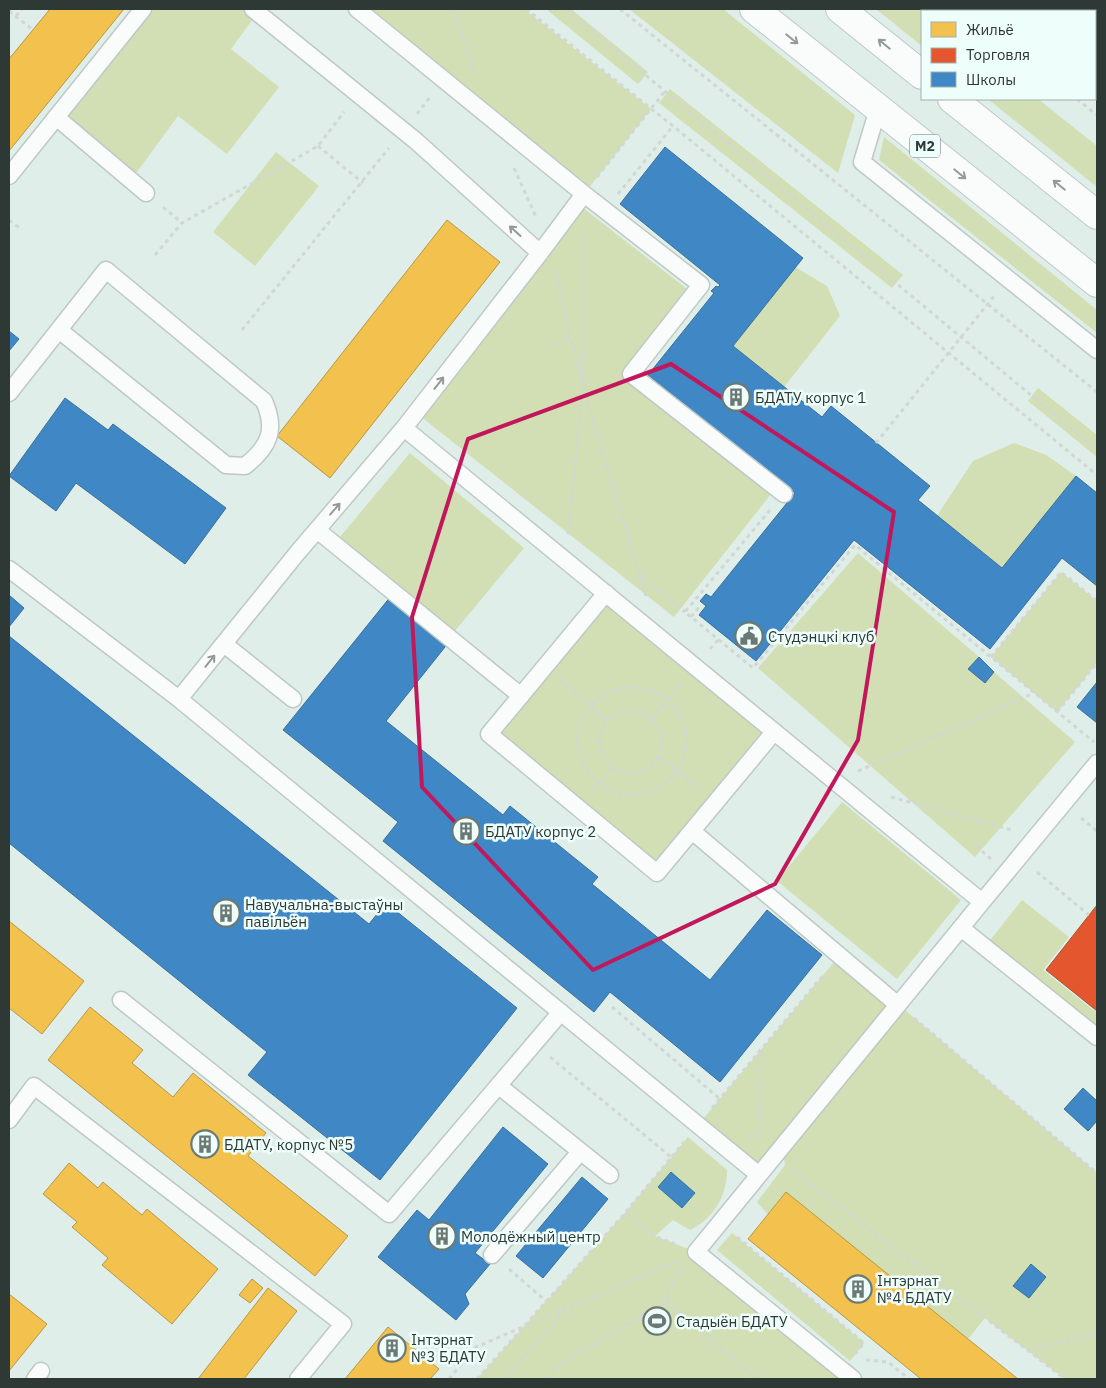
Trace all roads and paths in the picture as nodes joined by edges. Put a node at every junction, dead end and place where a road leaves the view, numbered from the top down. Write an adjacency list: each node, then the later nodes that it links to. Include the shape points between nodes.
1 (22, 9): 12 (path)
2 (143, 9): 23 (lane)
3 (252, 9): 17 (lane)
4 (357, 9): 15 (lane)
5 (453, 9): 24 (path)
6 (526, 9): 20 (path)
7 (566, 9): 16 (path)
8 (620, 9): 42 (path)
9 (754, 9): 21 (main road, М2, one-way to 21)
10 (840, 9): 14 (main road, one-way to 10)
11 (9, 11): 12 (path)
12 (16, 16): 13 (path)
13 (33, 30)
14 (921, 74)
15 (444, 80): 24 (lane); 26 (path)
16 (665, 91): 20 (path); 46 (path)
17 (361, 97): 26 (lane); 27 (path, via 352,102)
18 (953, 100): 34 (main road, one-way to 18)
19 (1078, 100): 22 (path)
20 (651, 109): 25 (path); 32 (path)
21 (878, 109): 40 (lane, via 862,162); 41 (main road, М2, one-way to 41)
22 (1097, 115)
23 (56, 117): 29 (lane); 31 (lane)
24 (490, 118): 32 (lane)
25 (673, 126): 33 (path); 49 (path)
26 (403, 131): 30 (path); 38 (lane, one-way to 26)
27 (318, 146): 30 (path); 39 (path, via 182,223)
28 (511, 162): 38 (path)
29 (9, 176)
30 (362, 183): 44 (path)
31 (146, 193)
32 (584, 194): 33 (lane); 38 (lane)
33 (605, 210): 57 (lane, via 700,285 631,374)
34 (1097, 215)
35 (9, 220): 37 (path)
36 (583, 228): 50 (path)
37 (21, 229)
38 (544, 247): 45 (path); 53 (lane, one-way to 38)
39 (155, 255)
40 (1008, 278): 42 (path); 48 (lane)
41 (1097, 283)
42 (988, 304): 46 (path); 51 (path)
43 (59, 330): 43 (lane, via 106,270 264,401 270,416 269,436 262,452 245,466 226,465); 52 (lane)
44 (242, 330)
45 (571, 336): 47 (path); 50 (path)
46 (960, 337): 49 (path); 55 (path)
47 (551, 345)
48 (1097, 350)
49 (949, 353): 54 (path); 56 (path)
50 (583, 387): 59 (path); 61 (path)
51 (1097, 392)
52 (9, 394)
53 (404, 428): 58 (lane, one-way to 53); 59 (lane)
54 (876, 443)
55 (1097, 450)
56 (1097, 475)
57 (784, 494): 65 (path)
58 (317, 530): 68 (lane); 73 (lane)
59 (565, 560): 62 (lane)
60 (9, 570): 74 (lane)
61 (638, 574): 65 (path); 67 (path)
62 (606, 594): 67 (lane); 71 (lane)
63 (1097, 601): 69 (path, via 1061,572)
64 (700, 606): 66 (path)
65 (685, 612): 66 (path)
66 (691, 616): 69 (path, via 753,668 855,545)
67 (661, 639): 79 (lane)
68 (224, 644): 74 (lane, one-way to 68); 75 (lane)
69 (991, 657): 72 (path)
70 (1097, 663): 77 (path)
71 (546, 666): 73 (lane); 76 (path)
72 (1034, 693): 77 (path); 85 (path)
73 (521, 696): 89 (lane, via 489,734)
74 (179, 699): 100 (lane)
75 (293, 699)
76 (591, 706): 78 (path); 84 (path, via 619,688 653,691 668,700 678,712 686,734 684,757); 86 (path, via 582,721 578,738 580,755)
77 (1057, 712): 80 (path)
78 (607, 721): 81 (path, via 615,715 634,711 652,719 662,737); 83 (path, via 602,730 601,751)
79 (774, 732): 85 (lane); 88 (lane)
80 (1097, 745)
81 (659, 757): 83 (path, via 644,771 633,773); 84 (path)
82 (1097, 763): 91 (lane)
83 (613, 768): 86 (path)
84 (678, 772): 86 (path, via 666,785 650,793 632,796 614,793); 88 (path)
85 (835, 782): 93 (lane)
86 (598, 784): 89 (path)
87 (883, 795): 91 (path)
88 (717, 801): 90 (lane)
89 (577, 807): 90 (lane, via 657,873)
90 (692, 831): 96 (lane)
91 (1036, 837): 92 (lane)
92 (1019, 858): 93 (lane); 94 (path)
93 (982, 902): 95 (lane)
94 (1089, 916)
95 (961, 928): 98 (lane); 101 (lane)
96 (840, 955): 98 (lane); 103 (path)
97 (121, 1000): 104 (lane, via 389,1214)
98 (898, 1005): 112 (lane); 113 (path)
99 (612, 1006): 105 (path)
100 (560, 1012): 102 (lane); 107 (lane)
101 (1097, 1037)
102 (534, 1044): 104 (lane); 111 (path)
103 (761, 1050): 105 (path); 108 (path)
104 (499, 1086): 110 (lane)
105 (720, 1099): 107 (path)
106 (9, 1120): 129 (lane, via 34,1086 343,1324)
107 (698, 1125): 111 (path); 114 (lane)
108 (760, 1135): 109 (path); 114 (path)
109 (746, 1136)
110 (580, 1152): 115 (lane); 119 (lane)
111 (671, 1157): 116 (path)
112 (774, 1157): 114 (lane); 127 (path)
113 (1097, 1173)
114 (759, 1175): 118 (lane)
115 (610, 1176)
116 (625, 1213): 118 (path, via 655,1236); 121 (path)
117 (732, 1233): 126 (path)
118 (696, 1252): 123 (path); 135 (lane)
119 (492, 1255): 121 (path)
120 (669, 1288): 122 (path)
121 (547, 1302): 124 (path)
122 (666, 1302): 133 (path, via 558,1366); 134 (path)
123 (566, 1308): 124 (path); 132 (path)
124 (522, 1327): 130 (path, via 476,1347); 131 (path)
125 (1097, 1333): 127 (path)
126 (864, 1343)
127 (1026, 1350): 137 (path)
128 (858, 1351): 136 (path, via 867,1360 888,1362)
129 (298, 1379)
130 (449, 1379)
131 (477, 1379)
132 (505, 1379)
133 (548, 1379)
134 (756, 1379)
135 (853, 1379)
136 (909, 1379)
137 (1065, 1379)

